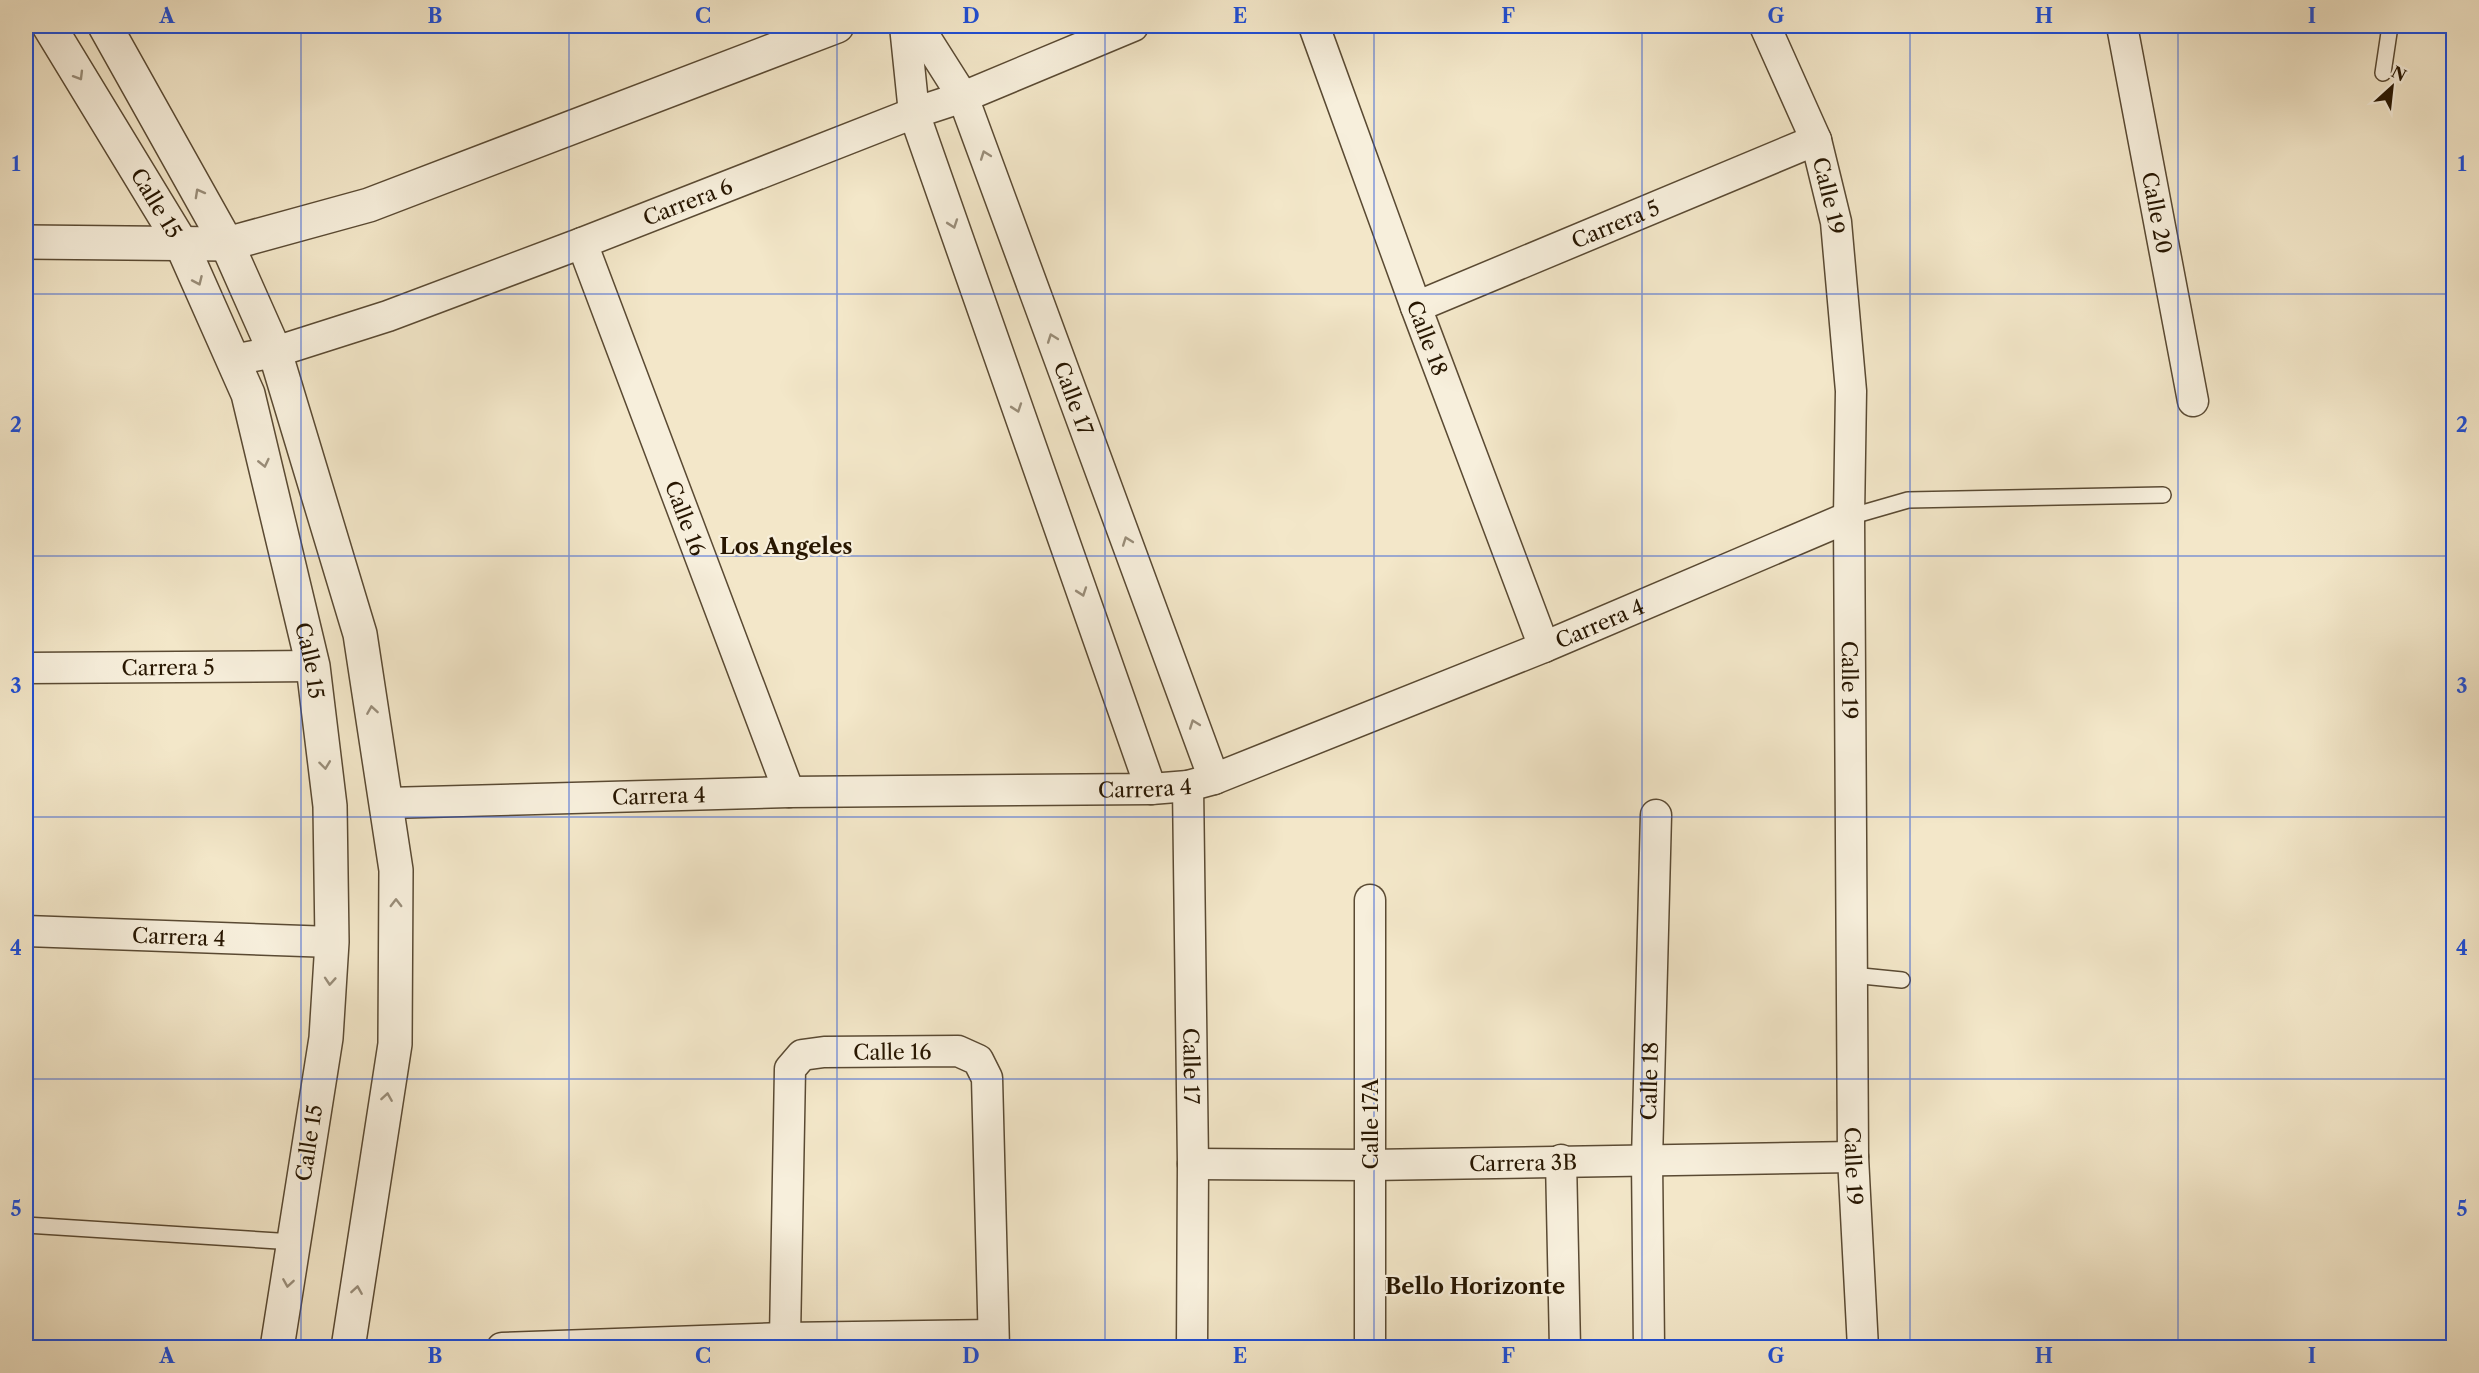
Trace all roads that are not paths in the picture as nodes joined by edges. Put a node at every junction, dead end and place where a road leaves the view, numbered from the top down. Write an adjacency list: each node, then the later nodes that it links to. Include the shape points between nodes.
1 (49, 26): 16 (street, Calle 15, one-way to 16)
2 (105, 26): 18 (street, Calle 15, one-way to 2)
3 (837, 26): 18 (street, via 369,205)
4 (905, 26): 13 (street)
5 (918, 26): 12 (street, Calle 17)
6 (1133, 26): 12 (street, Carrera 6)
7 (1314, 26): 19 (street, Calle 18)
8 (1765, 26): 14 (street, Calle 19)
9 (2122, 26): 22 (street, Calle 20)
10 (2390, 26): 11 (lane)
11 (2384, 73)
12 (963, 97): 13 (street, Carrera 6); 28 (street, Calle 17, one-way to 12)
13 (914, 113): 17 (street, Carrera 6); 29 (street, one-way to 29)
14 (1816, 140): 19 (street, Carrera 5); 24 (street, Calle 19, via 1837,233 1851,391)
15 (26, 242): 16 (street)
16 (181, 243): 18 (street); 21 (street, Calle 15, one-way to 21)
17 (582, 243): 20 (street, Carrera 6, via 388,316); 30 (street, Calle 16)
18 (228, 244): 20 (street, Calle 15)
19 (1416, 308): 25 (street, Calle 18)
20 (274, 352): 21 (street, Carrera 6); 31 (street, Calle 15, one-way to 20, via 360,634)
21 (233, 360): 26 (street, Calle 15, one-way to 26, via 248,394)
22 (2193, 402)
23 (2163, 495): 24 (lane, via 1908,500)
24 (1849, 518): 25 (street, Carrera 4); 36 (street, Calle 19)
25 (1544, 647): 28 (street, Carrera 4)
26 (313, 666): 27 (street, Carrera 5); 35 (street, Calle 15, one-way to 35, via 330,806)
27 (26, 668)
28 (1201, 782): 29 (street, Carrera 4); 41 (street, Calle 17)
29 (1151, 789): 30 (street, Carrera 4)
30 (789, 792): 31 (street, Carrera 4)
31 (387, 803): 48 (street, Calle 15, one-way to 31, via 395,1044 396,870)
32 (1656, 815): 39 (street, Calle 18)
33 (1370, 900): 42 (street, Calle 17A)
34 (26, 931): 35 (street, Carrera 4)
35 (332, 942): 44 (street, Calle 15, one-way to 44, via 326,1038)
36 (1852, 975): 37 (lane); 38 (street, Calle 19)
37 (1902, 980)
38 (1853, 1157): 39 (street, Carrera 3B); 54 (street, Calle 19)
39 (1647, 1160): 40 (street, Carrera 3B); 53 (street, Calle 18)
40 (1561, 1161): 42 (street, Carrera 3B); 52 (street)
41 (1193, 1164): 42 (street, Carrera 3B); 50 (street, Calle 17)
42 (1370, 1165): 51 (street, Calle 17A)
43 (26, 1225): 44 (lane)
44 (294, 1242): 47 (street, Calle 15, one-way to 47)
45 (785, 1338): 46 (street); 46 (street, Calle 16, via 790,1069 802,1055 958,1051 978,1060 987,1078); 49 (street)
46 (994, 1341)
47 (278, 1347)
48 (348, 1347)
49 (502, 1347)
50 (1192, 1347)
51 (1370, 1347)
52 (1565, 1347)
53 (1649, 1347)
54 (1863, 1347)

